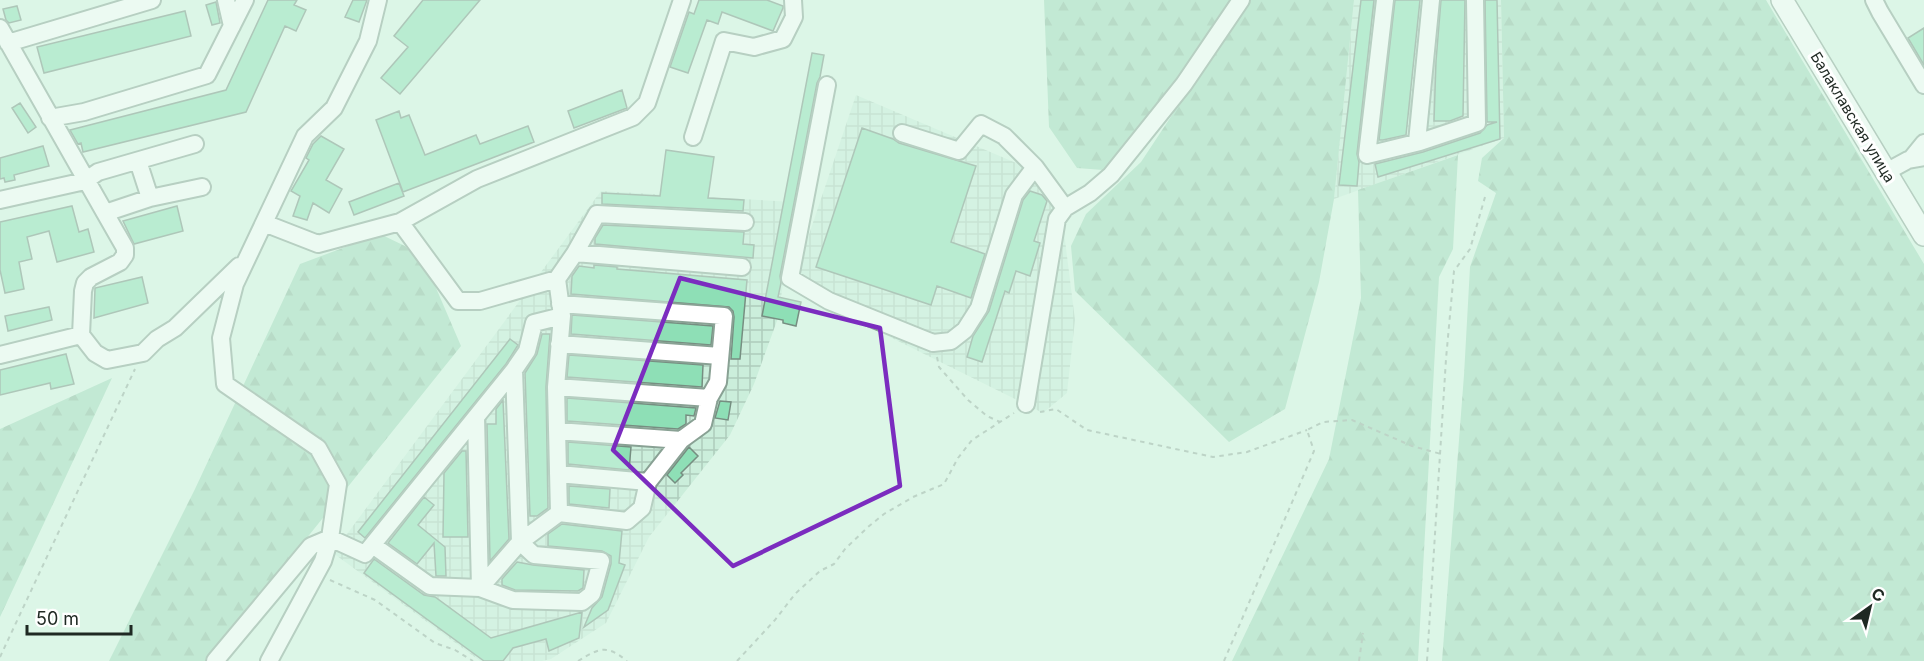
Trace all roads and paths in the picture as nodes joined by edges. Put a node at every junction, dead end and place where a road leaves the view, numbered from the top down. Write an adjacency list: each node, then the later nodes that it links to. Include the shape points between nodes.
1 (152, 0): 14 (street)
2 (226, 0): 13 (street)
3 (245, 0): 13 (street)
4 (378, 0): 36 (street, via 369,41 334,108 305,136)
5 (681, 0): 34 (street, via 647,103 633,117 477,179)
6 (793, 0): 19 (street, via 794,17 783,39 754,47 724,41)
7 (1241, 0): 32 (street, via 1184,84 1111,175)
8 (1384, 0): 20 (street, via 1366,155)
9 (1431, 0): 20 (street)
10 (1474, 0): 20 (street, via 1477,123)
11 (1782, 0): 26 (main road, Балаклавская улица)
12 (1874, 0): 16 (street)
13 (232, 26): 17 (street, via 207,75 84,112)
14 (3, 38): 17 (street)
15 (827, 85): 44 (street, via 790,278 829,301)
16 (1924, 85)
17 (50, 118): 27 (street)
18 (902, 132): 25 (street, via 959,151 981,124 1004,136)
19 (693, 137)
20 (1417, 142)
21 (1924, 143): 23 (street)
22 (195, 144): 24 (street)
23 (1918, 158): 26 (street)
24 (138, 161): 27 (street, via 98,172); 30 (street)
25 (1035, 167): 32 (street); 44 (street, via 1014,195 980,308 965,330 951,341)
26 (1886, 172): 37 (main road, Балаклавская улица)
27 (85, 181): 31 (street); 33 (street)
28 (202, 187): 30 (street)
29 (1485, 197): 58 (path, via 1470,249 1454,271)
30 (150, 198): 33 (street)
31 (0, 200)
32 (1065, 208): 52 (street, via 1057,219 1048,263)
33 (105, 213): 43 (street, via 124,255 120,262 85,283)
34 (400, 222): 36 (street, via 318,244); 41 (street, via 458,301 480,301)
35 (745, 222): 38 (street, via 597,214)
36 (264, 223): 39 (street)
37 (1924, 235)
38 (575, 253): 40 (street); 41 (street)
39 (248, 257): 46 (street, via 175,328); 62 (street, via 235,284 221,338 225,384 318,448 338,484)
40 (742, 267)
41 (557, 279): 42 (street)
42 (561, 310): 45 (street); 48 (street, via 724,316); 49 (street, via 534,323 527,351)
43 (81, 335): 46 (street, via 95,353 107,360); 47 (street)
44 (933, 343): 54 (path, via 939,367 987,416)
45 (559, 344): 48 (street); 50 (street)
46 (143, 353): 68 (path)
47 (0, 355)
48 (720, 356): 51 (street, via 718,382)
49 (514, 370): 53 (street); 63 (street)
50 (556, 387): 51 (street); 56 (street)
51 (709, 398): 57 (street, via 703,424)
52 (1029, 409): 54 (path); 55 (path, via 1056,409 1087,430 1213,457 1247,452)
53 (476, 417): 64 (street); 66 (street)
54 (1001, 422): 74 (path, via 972,440 944,484 913,497 868,527 834,564 795,594)
55 (1307, 430): 58 (path, via 1323,423 1352,420); 75 (path, via 1314,451)
56 (557, 431): 57 (street); 59 (street)
57 (681, 440): 60 (street)
58 (1441, 454): 77 (path)
59 (558, 474): 60 (street); 61 (street)
60 (648, 482): 61 (street, via 642,508 627,521)
61 (559, 513): 63 (street)
62 (330, 538): 64 (street, via 365,554); 65 (street); 69 (street, via 311,546)
63 (520, 542): 66 (street); 66 (street, via 534,555 601,561 592,594 582,602 513,600)
64 (374, 546): 66 (street, via 430,586)
65 (316, 574): 70 (street); 71 (path, via 375,600 435,643)
66 (480, 588)
67 (1363, 633): 76 (path)
68 (0, 657)
69 (215, 661)
70 (269, 661)
71 (473, 661)
72 (578, 661): 73 (path, via 597,650 611,650)
73 (627, 661)
74 (737, 661)
75 (1224, 661)
76 (1359, 661)
77 (1427, 661)

